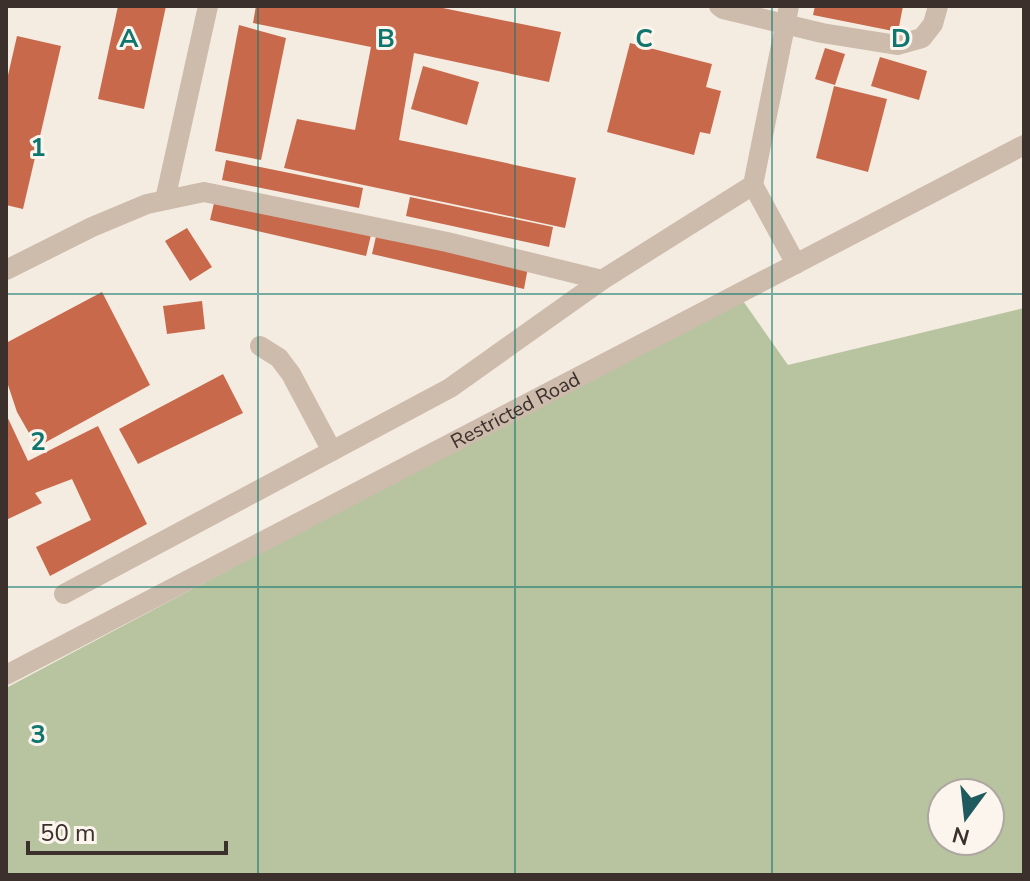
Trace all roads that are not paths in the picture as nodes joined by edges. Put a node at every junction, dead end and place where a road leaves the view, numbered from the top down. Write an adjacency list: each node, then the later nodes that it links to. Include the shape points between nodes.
1 (208, 6): 7 (street)
2 (719, 6): 4 (street)
3 (938, 6): 4 (street, via 922,38 897,45 822,33)
4 (787, 15): 6 (street)
5 (1024, 145): 8 (street, Restricted Road)
6 (753, 185): 8 (street); 10 (street)
7 (165, 200): 9 (street, via 92,227); 10 (street, via 204,192)
8 (796, 264): 14 (street, Restricted Road)
9 (6, 270)
10 (602, 280): 12 (street, via 450,388)
11 (260, 346): 12 (street, via 291,374)
12 (332, 451): 13 (street)
13 (64, 594)
14 (6, 675)

